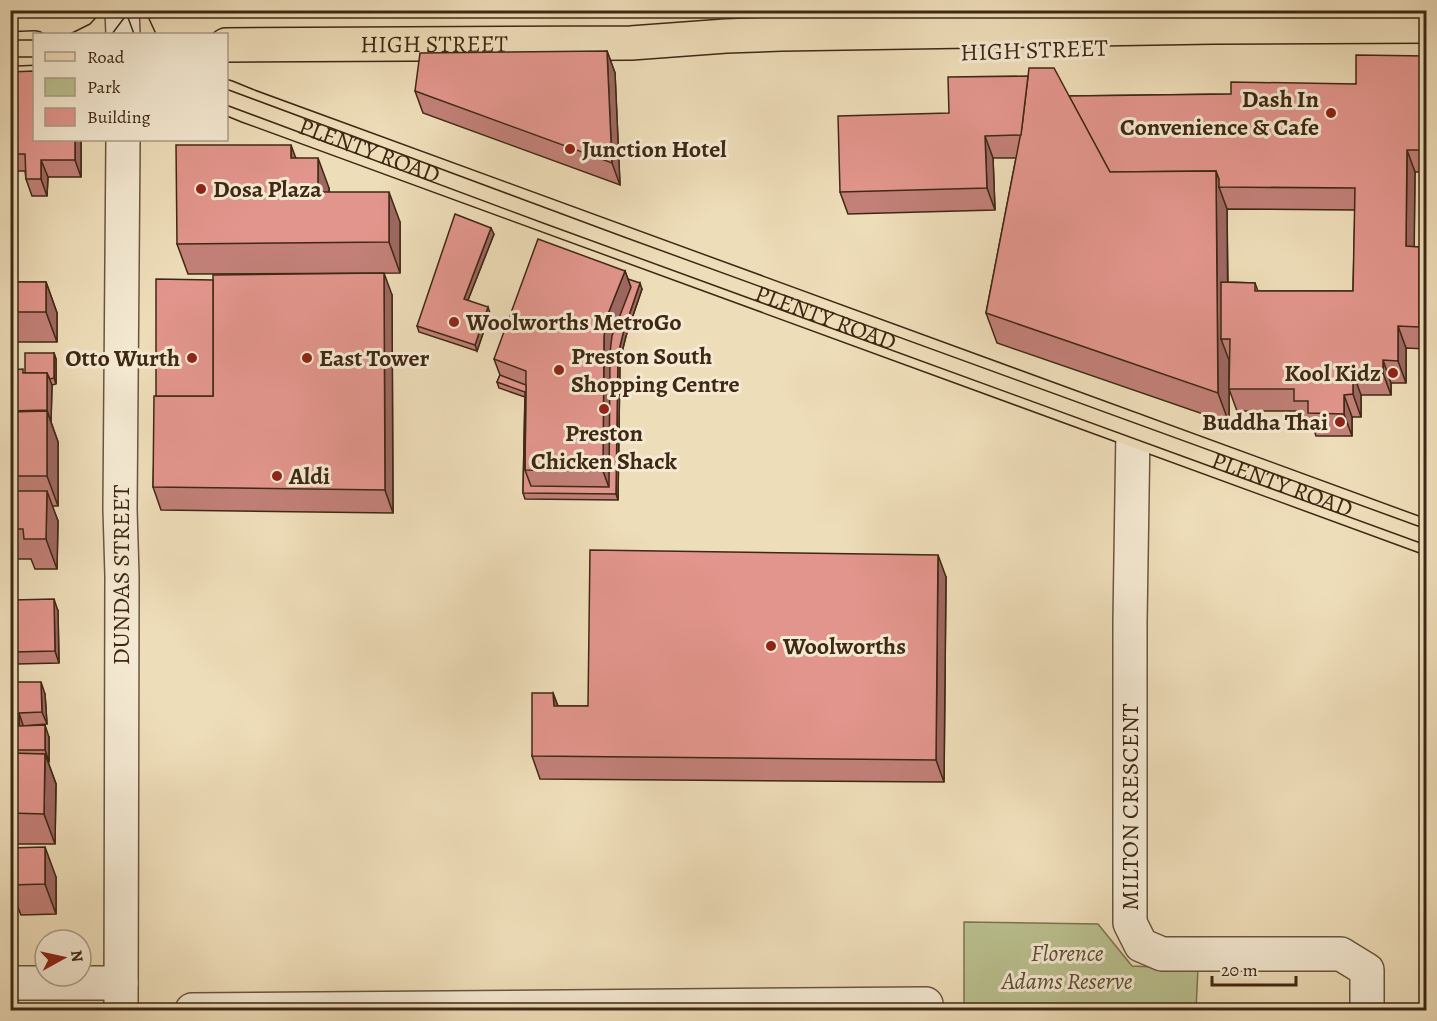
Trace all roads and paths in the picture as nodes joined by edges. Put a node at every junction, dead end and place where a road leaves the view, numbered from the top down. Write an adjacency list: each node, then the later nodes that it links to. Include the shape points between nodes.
1 (122, 10): 4 (street)
2 (1213, 28): 3 (main road, HIGH STREET, via 1348,36); 5 (main road, HIGH STREET, via 1053,39 884,44 726,36 644,43)
3 (1425, 31)
4 (123, 33)
5 (228, 45)
6 (33, 48): 7 (main road)
7 (10, 49)
8 (228, 98): 10 (main road, PLENTY ROAD)
9 (123, 141): 13 (street, DUNDAS STREET)
10 (1133, 430): 11 (main road, PLENTY ROAD); 16 (street, MILTON CRESCENT, via 1130,923 1141,945 1162,954 1341,954 1367,970)
11 (1426, 537)
12 (10, 983): 13 (street)
13 (121, 997)
14 (926, 1004): 15 (street)
15 (192, 1011)
16 (1367, 1011)

